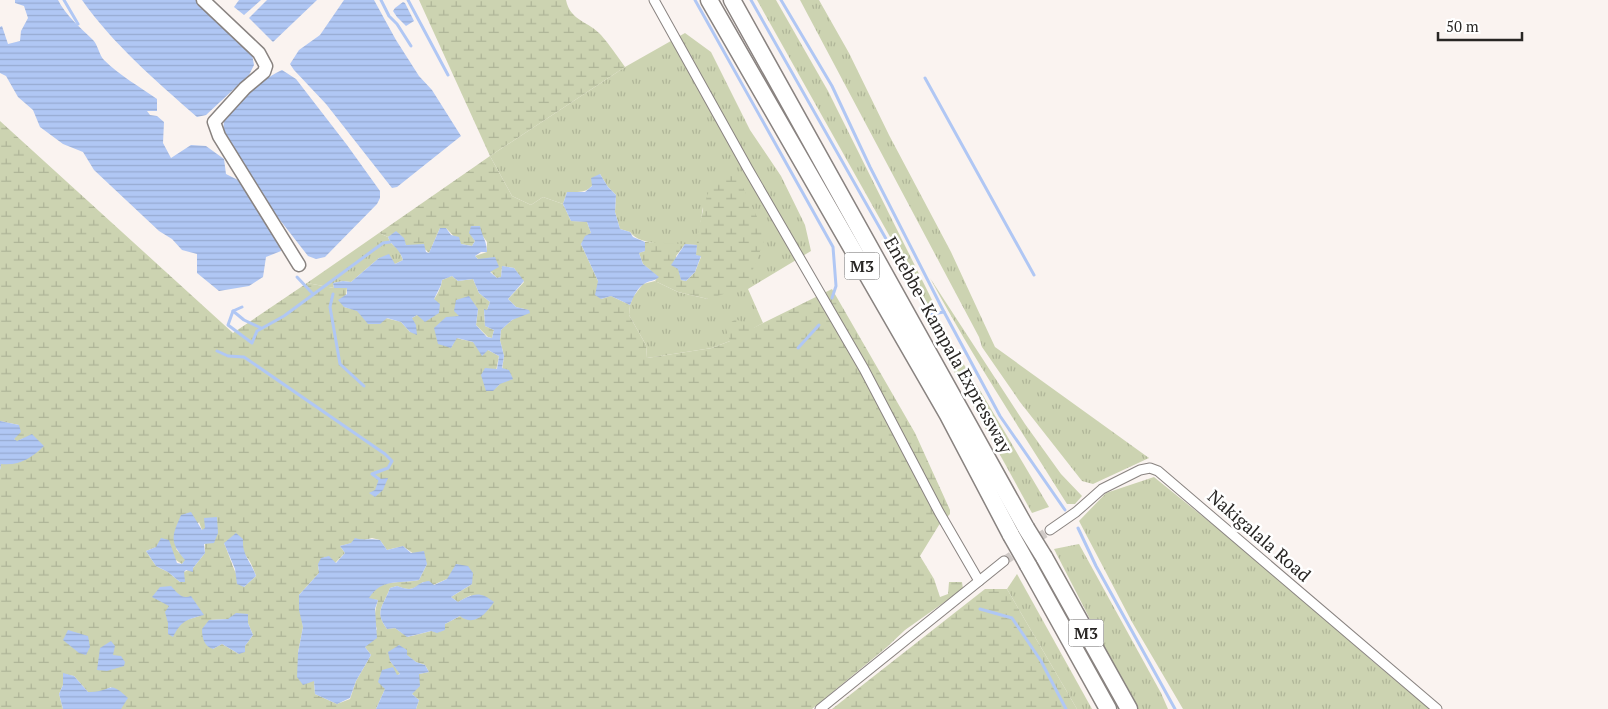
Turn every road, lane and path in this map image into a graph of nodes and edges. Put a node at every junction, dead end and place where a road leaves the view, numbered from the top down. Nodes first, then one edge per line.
1 (203, 0) edge
2 (654, 0) edge
3 (709, 0) edge
4 (732, 0) edge
5 (299, 265) dead end
6 (1050, 530) tunnel mouth
7 (1004, 561) tunnel mouth
8 (979, 581) junction
9 (820, 709) edge
10 (1108, 709) edge
11 (1128, 709) edge
12 (1436, 709) edge

1 - 5 street
2 - 8 street
3 - 10 highway, M3, bridge
4 - 11 highway, Entebbe–Kampala Expressway / M3, bridge
6 - 12 street, Nakigalala Road
7 - 8 street
8 - 9 street

